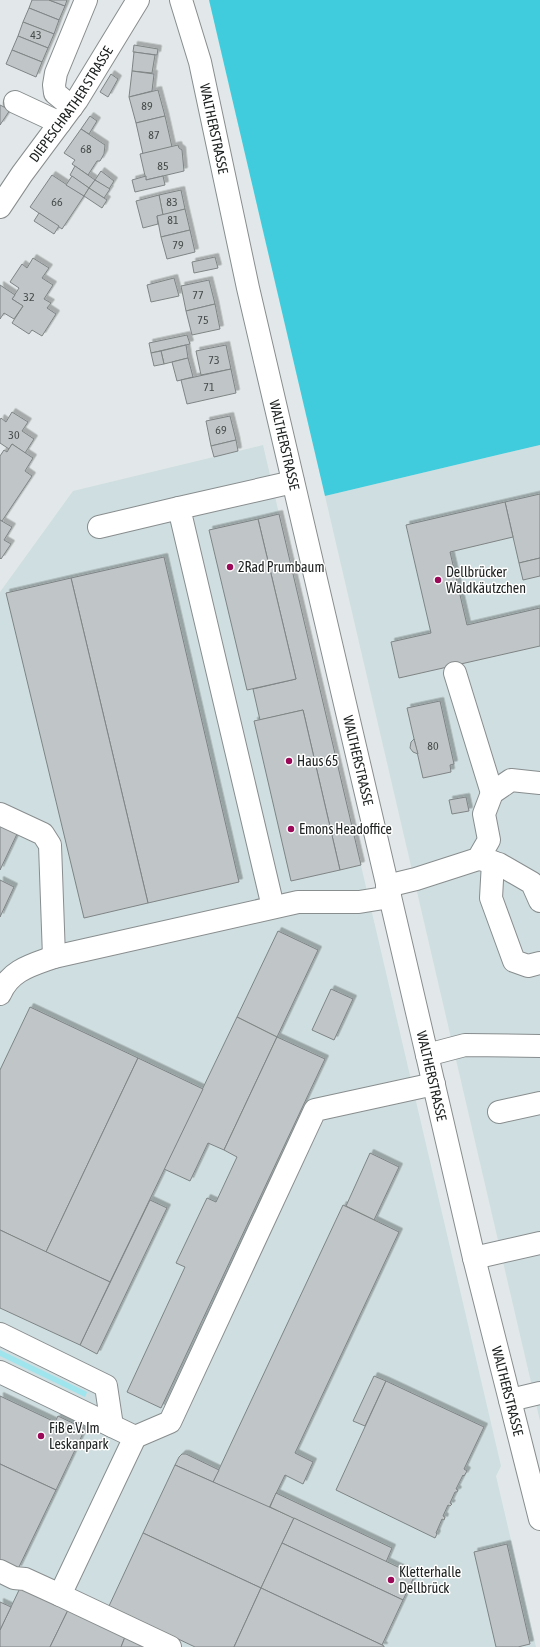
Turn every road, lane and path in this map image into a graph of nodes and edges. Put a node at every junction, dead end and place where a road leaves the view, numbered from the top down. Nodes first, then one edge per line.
1 (86, 0) edge
2 (138, 0) edge
3 (181, 0) edge
4 (15, 102) dead end
5 (66, 115) junction
6 (0, 207) edge
7 (293, 482) junction
8 (179, 508) junction
9 (99, 527) dead end
10 (455, 673) dead end
11 (540, 783) edge
12 (492, 793) junction
13 (0, 814) edge
14 (485, 861) junction
15 (389, 891) junction
16 (540, 901) edge
17 (272, 907) junction
18 (54, 957) junction
19 (540, 963) edge
20 (0, 994) edge
21 (540, 1030) edge
22 (530, 1046) edge
23 (426, 1055) junction
24 (434, 1084) junction
25 (540, 1103) edge
26 (499, 1112) dead end
27 (540, 1244) edge
28 (474, 1258) junction
29 (0, 1334) edge
30 (0, 1372) edge
31 (540, 1393) edge
32 (510, 1400) junction
33 (112, 1426) junction
34 (135, 1437) junction
35 (540, 1519) edge
36 (0, 1571) edge
37 (60, 1595) junction
38 (170, 1647) edge

1 - 5 street
2 - 5 street, DIEPESCHRATHER STRASSE
3 - 7 street, WALTHERSTRASSE
4 - 5 street
5 - 6 street, DIEPESCHRATHER STRASSE
7 - 8 street
7 - 15 street, WALTHERSTRASSE
8 - 9 street
8 - 17 street
10 - 12 street
11 - 12 street
12 - 14 street
13 - 18 street
14 - 15 street
14 - 16 street
14 - 19 street
15 - 17 street
15 - 23 street, WALTHERSTRASSE
17 - 18 street
18 - 20 street
21 - 22 street
22 - 23 street
23 - 24 street, WALTHERSTRASSE
24 - 28 street, WALTHERSTRASSE
24 - 34 street
25 - 26 street
27 - 28 street
28 - 32 street, WALTHERSTRASSE
29 - 33 street
30 - 33 street
31 - 32 street
32 - 35 street, WALTHERSTRASSE
33 - 34 street
34 - 37 street
36 - 37 street
37 - 38 street

